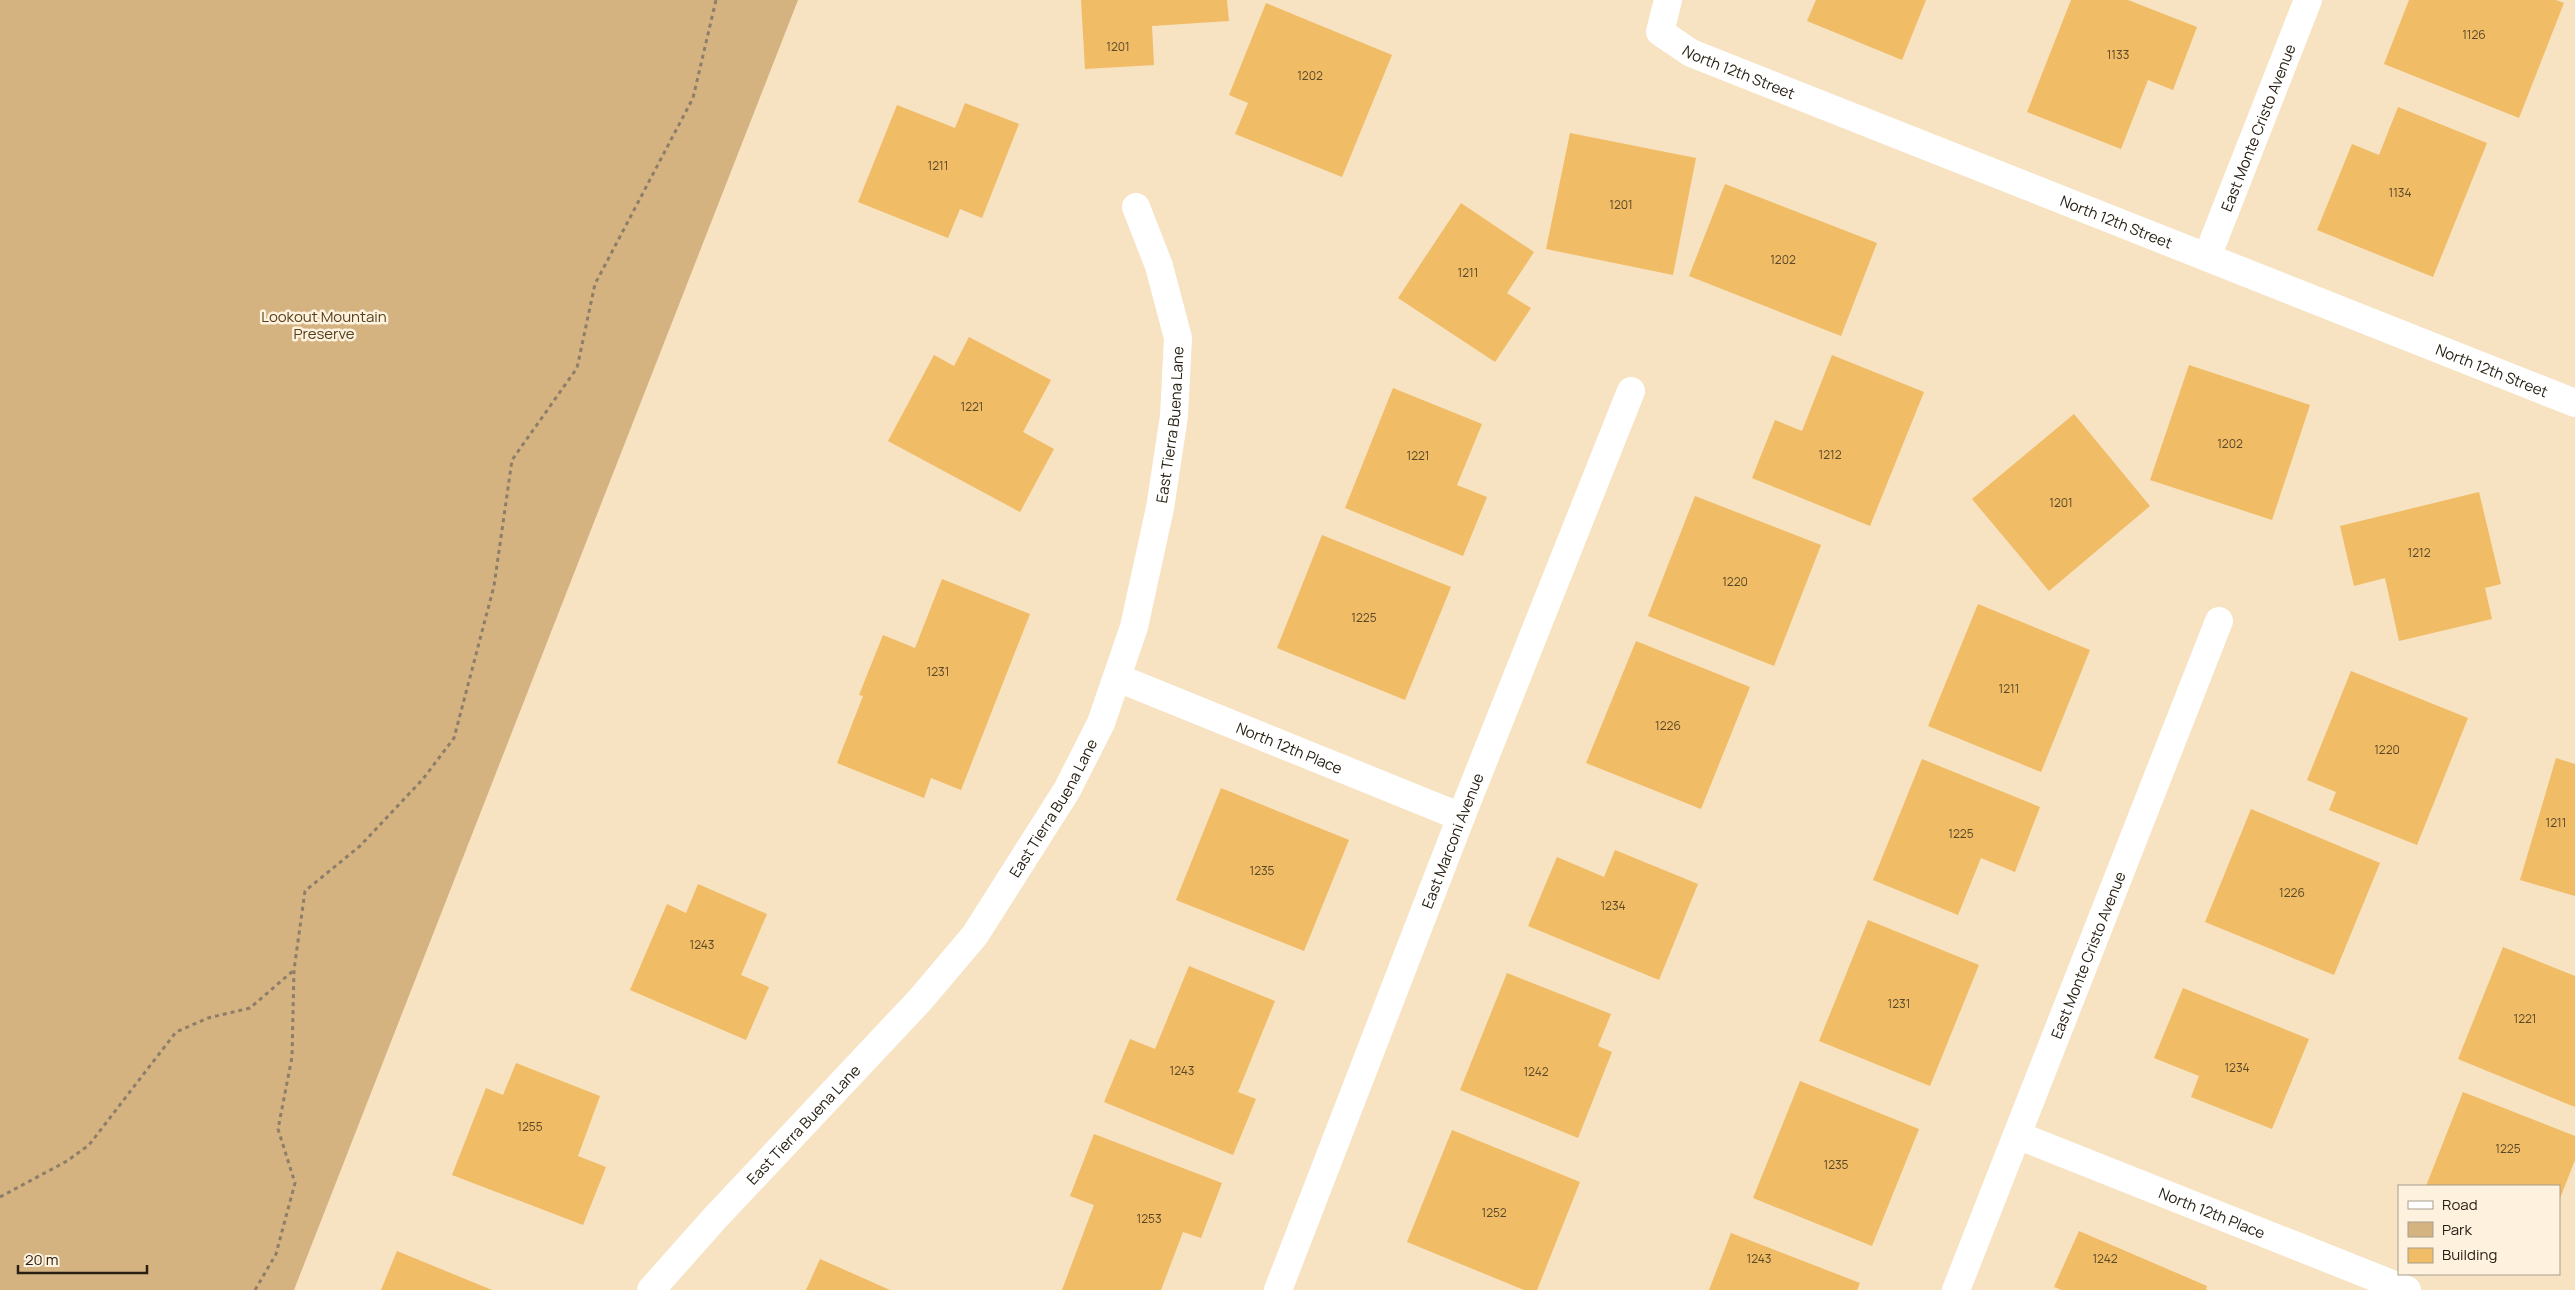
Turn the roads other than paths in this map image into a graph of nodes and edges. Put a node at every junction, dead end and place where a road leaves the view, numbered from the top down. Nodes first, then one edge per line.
1 (1668, 0) edge
2 (2308, 0) edge
3 (1136, 207) dead end
4 (2208, 257) junction
5 (1631, 391) dead end
6 (2575, 403) edge
7 (2219, 621) dead end
8 (1118, 678) junction
9 (1461, 817) junction
10 (2017, 1135) junction
11 (651, 1290) edge
12 (1278, 1290) edge
13 (1956, 1290) edge
14 (2407, 1290) edge

1 - 4 street, North 12th Street
2 - 4 street, East Monte Cristo Avenue
3 - 8 street, East Tierra Buena Lane
4 - 6 street, North 12th Street
5 - 9 street, East Marconi Avenue
7 - 10 street, East Monte Cristo Avenue
8 - 9 street, North 12th Place
8 - 11 street, East Tierra Buena Lane
9 - 12 street, East Marconi Avenue
10 - 13 street, East Monte Cristo Avenue
10 - 14 street, North 12th Place

